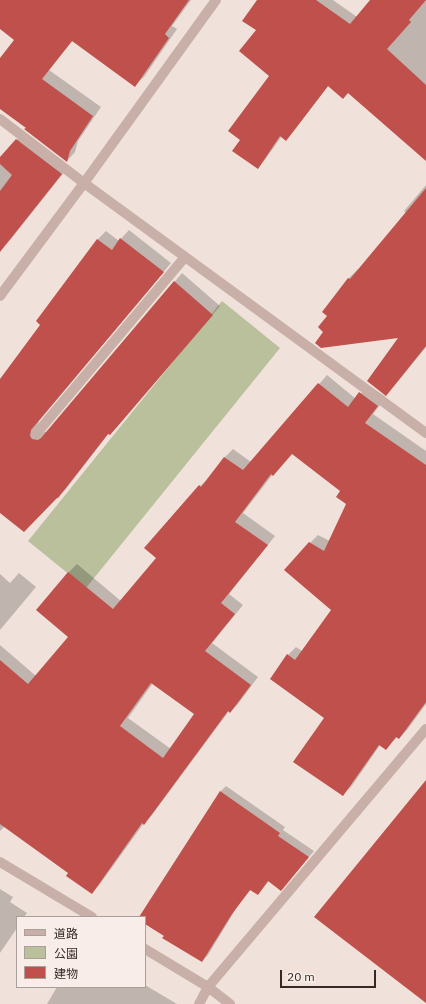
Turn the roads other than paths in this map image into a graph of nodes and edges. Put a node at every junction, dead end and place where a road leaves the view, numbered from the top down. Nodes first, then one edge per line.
1 (216, 0) edge
2 (0, 119) edge
3 (84, 183) junction
4 (185, 257) junction
5 (0, 296) edge
6 (426, 433) edge
7 (36, 434) dead end
8 (426, 729) edge
9 (0, 862) edge
10 (90, 916) edge
11 (146, 950) edge
12 (208, 987) junction
13 (199, 1004) edge
14 (230, 1004) edge

1 - 3 street
2 - 3 street
3 - 4 street
3 - 5 street
4 - 6 street
4 - 7 street
8 - 12 street
9 - 10 street
11 - 12 street
12 - 13 street
12 - 14 street

